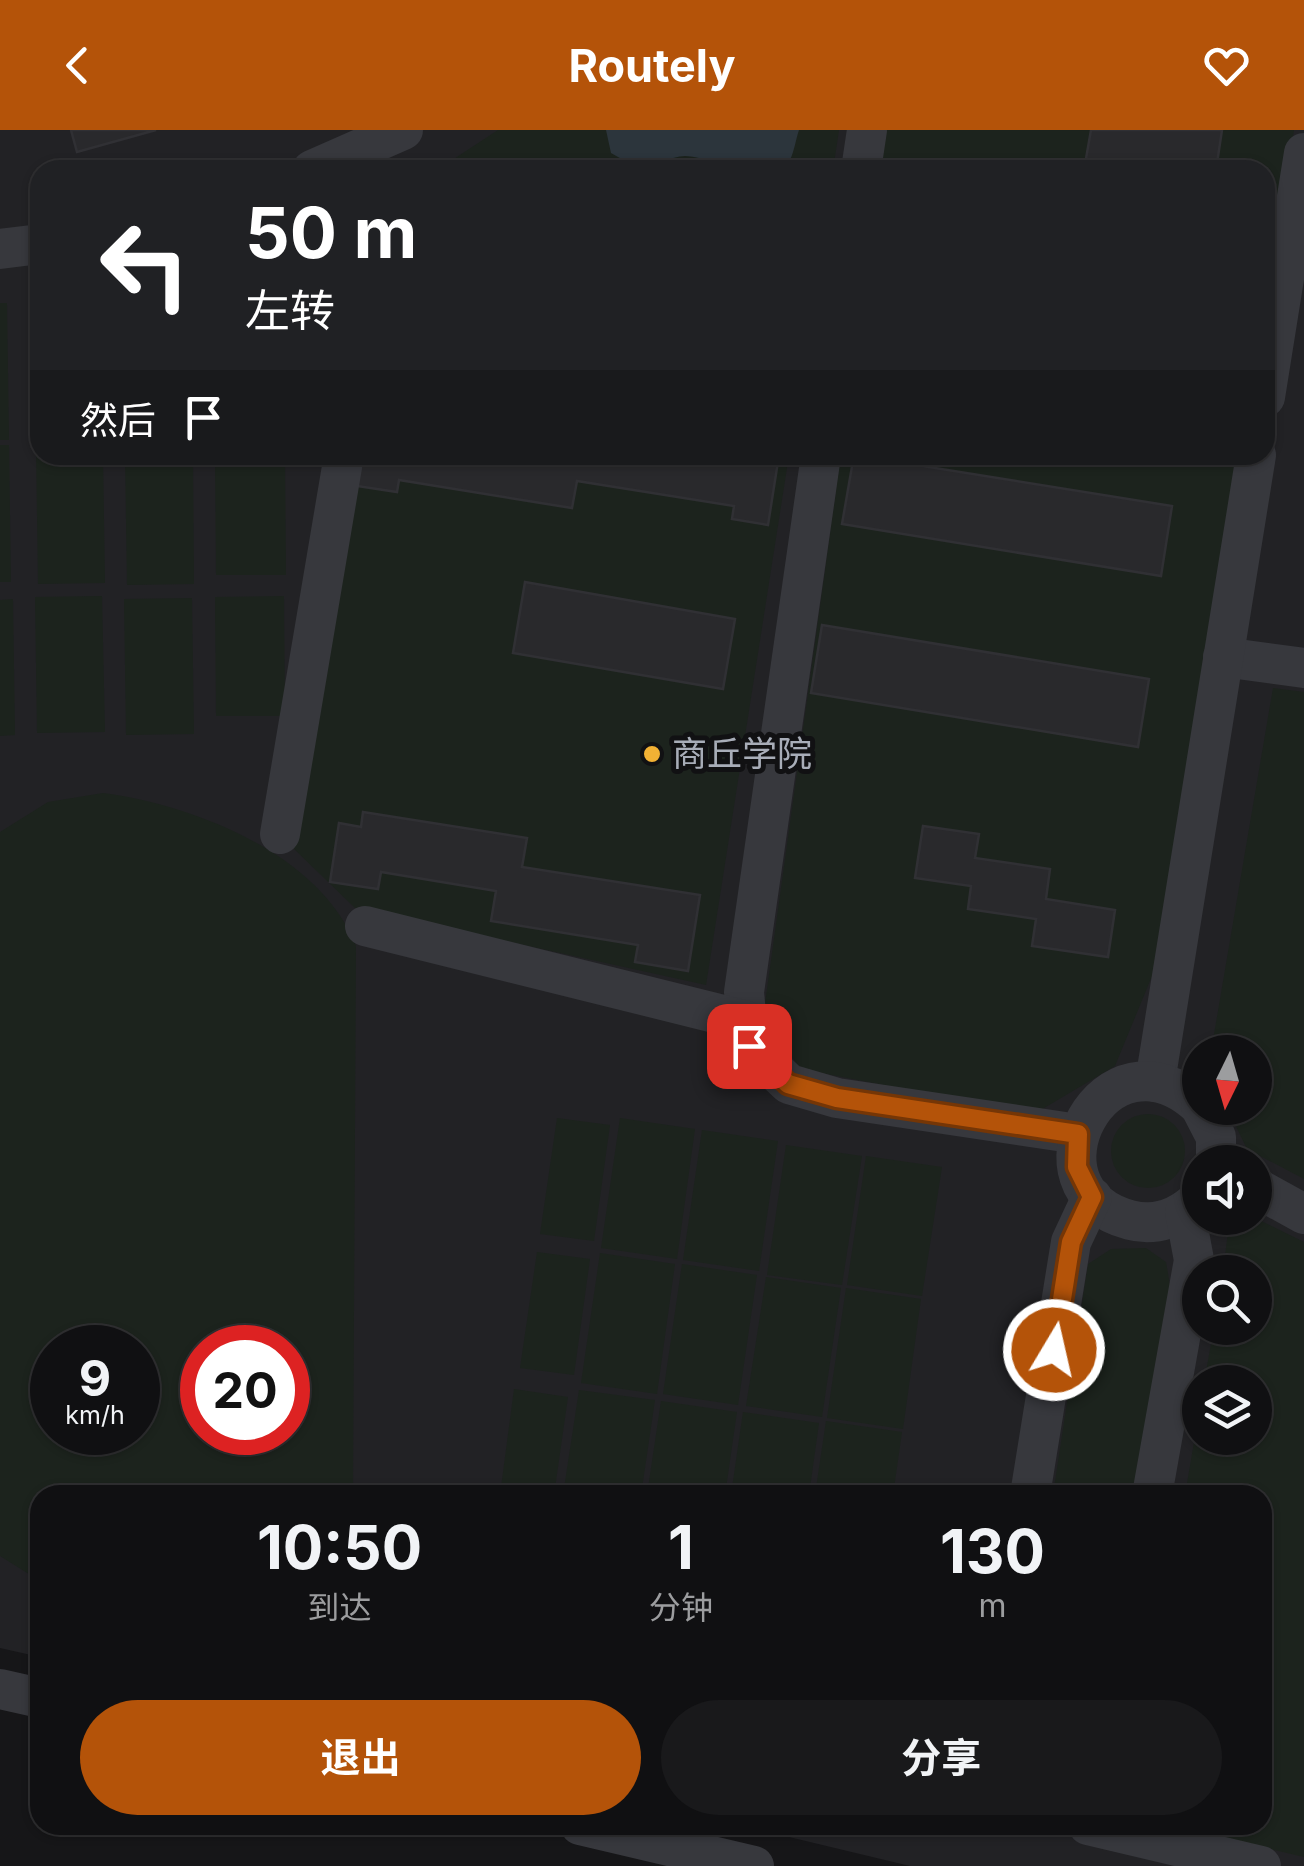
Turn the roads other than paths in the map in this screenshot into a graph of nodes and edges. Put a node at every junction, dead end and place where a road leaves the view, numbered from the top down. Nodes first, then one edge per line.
1 (867, 130) edge
2 (397, 144) edge
3 (345, 160) edge
4 (862, 160) edge
5 (1303, 165) edge
6 (30, 245) edge
7 (0, 249) edge
8 (1275, 335) edge
9 (342, 465) edge
10 (819, 465) edge
11 (1254, 465) edge
12 (1224, 657) junction
13 (1304, 668) edge
14 (280, 834) dead end
15 (365, 926) dead end
16 (746, 1022) junction
17 (1156, 1082) junction
18 (1182, 1092) edge
19 (1078, 1134) junction
20 (1272, 1196) edge
21 (1092, 1197) junction
22 (1182, 1210) edge
23 (1304, 1214) edge
24 (1193, 1235) edge
25 (1032, 1485) edge
26 (1154, 1485) edge
27 (0, 1689) edge
28 (30, 1696) edge
29 (622, 1835) edge
30 (1130, 1835) edge
31 (754, 1866) edge
32 (1261, 1866) edge

1 - 4 street
2 - 3 street
5 - 8 street
6 - 7 street
9 - 14 street
10 - 16 street
11 - 12 street
12 - 13 street
12 - 17 street
15 - 16 street
16 - 19 street
17 - 18 street
17 - 19 street
19 - 21 street
20 - 23 street
21 - 22 street
21 - 25 street
24 - 26 street
27 - 28 street
29 - 31 street
30 - 32 street

